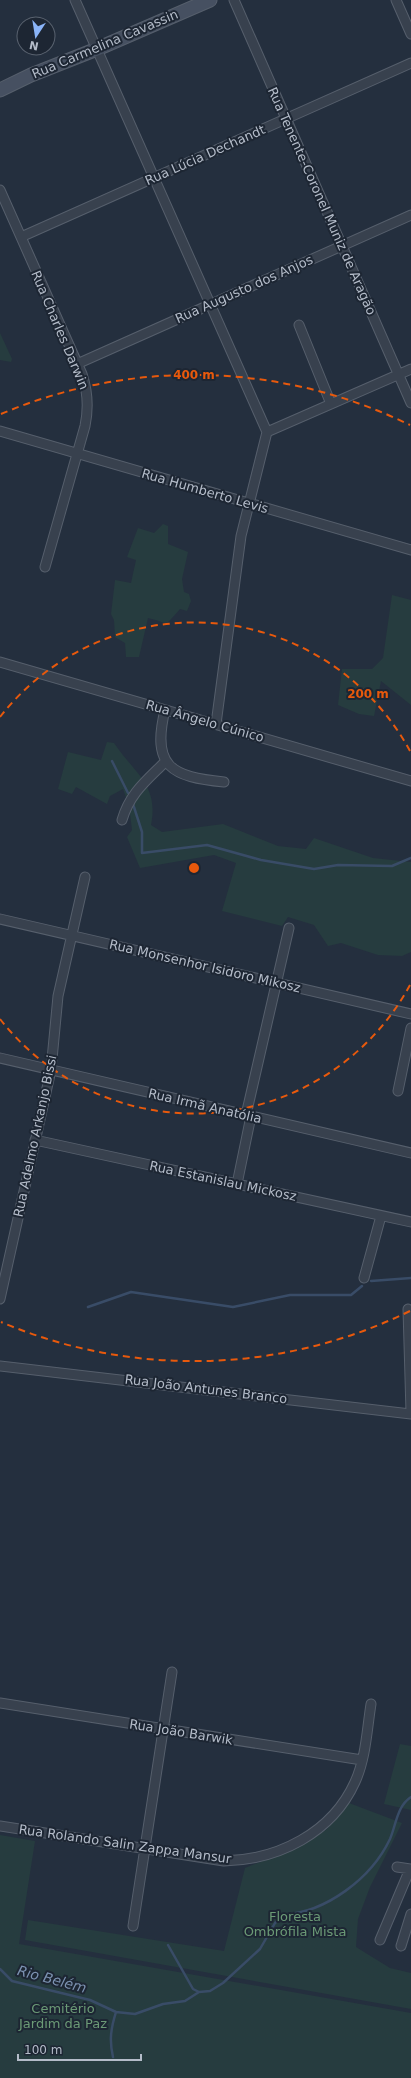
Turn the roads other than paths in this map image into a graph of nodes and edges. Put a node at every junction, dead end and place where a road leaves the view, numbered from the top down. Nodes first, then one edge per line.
1 (75, 0) edge
2 (210, 0) edge
3 (234, 0) edge
4 (396, 0) edge
5 (411, 34) edge
6 (97, 50) junction
7 (411, 63) edge
8 (0, 90) edge
9 (286, 119) junction
10 (154, 178) junction
11 (0, 190) edge
12 (411, 215) edge
13 (21, 237) junction
14 (342, 246) junction
15 (210, 305) junction
16 (299, 325) dead end
17 (77, 364) junction
18 (411, 369) edge
19 (398, 374) junction
20 (411, 403) edge
21 (331, 404) junction
22 (0, 431) edge
23 (267, 432) junction
24 (77, 453) junction
25 (248, 503) junction
26 (411, 550) edge
27 (45, 567) dead end
28 (0, 662) edge
29 (165, 710) junction
30 (216, 724) junction
31 (165, 762) junction
32 (411, 781) edge
33 (224, 782) dead end
34 (122, 820) dead end
35 (85, 877) dead end
36 (0, 918) edge
37 (289, 928) dead end
38 (72, 935) junction
39 (277, 983) junction
40 (411, 1014) edge
41 (411, 1028) edge
42 (0, 1058) edge
43 (51, 1070) junction
44 (398, 1091) dead end
45 (249, 1116) junction
46 (35, 1140) junction
47 (411, 1153) edge
48 (237, 1184) junction
49 (381, 1216) junction
50 (411, 1222) edge
51 (364, 1278) dead end
52 (0, 1299) edge
53 (408, 1309) dead end
54 (0, 1366) edge
55 (411, 1413) edge
56 (172, 1672) dead end
57 (0, 1703) edge
58 (371, 1704) dead end
59 (163, 1729) junction
60 (362, 1760) junction
61 (0, 1826) edge
62 (145, 1849) junction
63 (397, 1867) dead end
64 (410, 1869) edge
65 (411, 1914) edge
66 (133, 1926) dead end
67 (380, 1940) dead end
68 (401, 1946) dead end

1 - 6 street
2 - 6 main road, Rua Carmelina Cavassin
3 - 9 street, Rua Tenente-Coronel Muniz de Aragão
4 - 5 street
6 - 8 main road, Rua Carmelina Cavassin
6 - 10 street
7 - 9 street, Rua Lúcia Dechandt
9 - 10 street, Rua Lúcia Dechandt
9 - 14 street, Rua Tenente-Coronel Muniz de Aragão
10 - 13 street, Rua Lúcia Dechandt
10 - 15 street
11 - 13 street, Rua Charles Darwin
12 - 14 street, Rua Augusto dos Anjos
13 - 17 street, Rua Charles Darwin
14 - 15 street, Rua Augusto dos Anjos
14 - 19 street, Rua Tenente-Coronel Muniz de Aragão
15 - 17 street, Rua Augusto dos Anjos
15 - 23 street
16 - 21 street
17 - 24 street, Rua Charles Darwin
18 - 19 street
19 - 20 street, Rua Tenente-Coronel Muniz de Aragão
19 - 21 street
21 - 23 street
22 - 24 street, Rua Humberto Levis
23 - 25 street
24 - 25 street, Rua Humberto Levis
24 - 27 street, Rua Charles Darwin
25 - 26 street, Rua Humberto Levis
25 - 30 street
28 - 29 street, Rua Ângelo Cúnico
29 - 30 street, Rua Ângelo Cúnico
29 - 31 street
30 - 32 street, Rua Ângelo Cúnico
31 - 33 street
31 - 34 street
35 - 38 street, Rua Adelmo Arkanjo Bissi
36 - 38 street, Rua Monsenhor Isidoro Mikosz
37 - 39 street
38 - 39 street, Rua Monsenhor Isidoro Mikosz
38 - 43 street, Rua Adelmo Arkanjo Bissi
39 - 40 street, Rua Monsenhor Isidoro Mikosz
39 - 45 street
41 - 44 street
42 - 43 street, Rua Irmã Anatólia
43 - 45 street, Rua Irmã Anatólia
43 - 46 street, Rua Adelmo Arkanjo Bissi
45 - 47 street, Rua Irmã Anatólia
45 - 48 street
46 - 48 street, Rua Estanislau Mickosz
46 - 52 street, Rua Adelmo Arkanjo Bissi
48 - 49 street, Rua Estanislau Mickosz
49 - 50 street, Rua Estanislau Mickosz
49 - 51 street
53 - 55 street
54 - 55 street, Rua João Antunes Branco
56 - 59 street
57 - 59 street, Rua João Barwik
58 - 60 street, Rua Rolando Salin Zappa Mansur
59 - 60 street, Rua João Barwik
59 - 62 street
60 - 62 street, Rua Rolando Salin Zappa Mansur
61 - 62 street, Rua Rolando Salin Zappa Mansur
62 - 66 street
63 - 64 street
64 - 67 street
65 - 68 street

